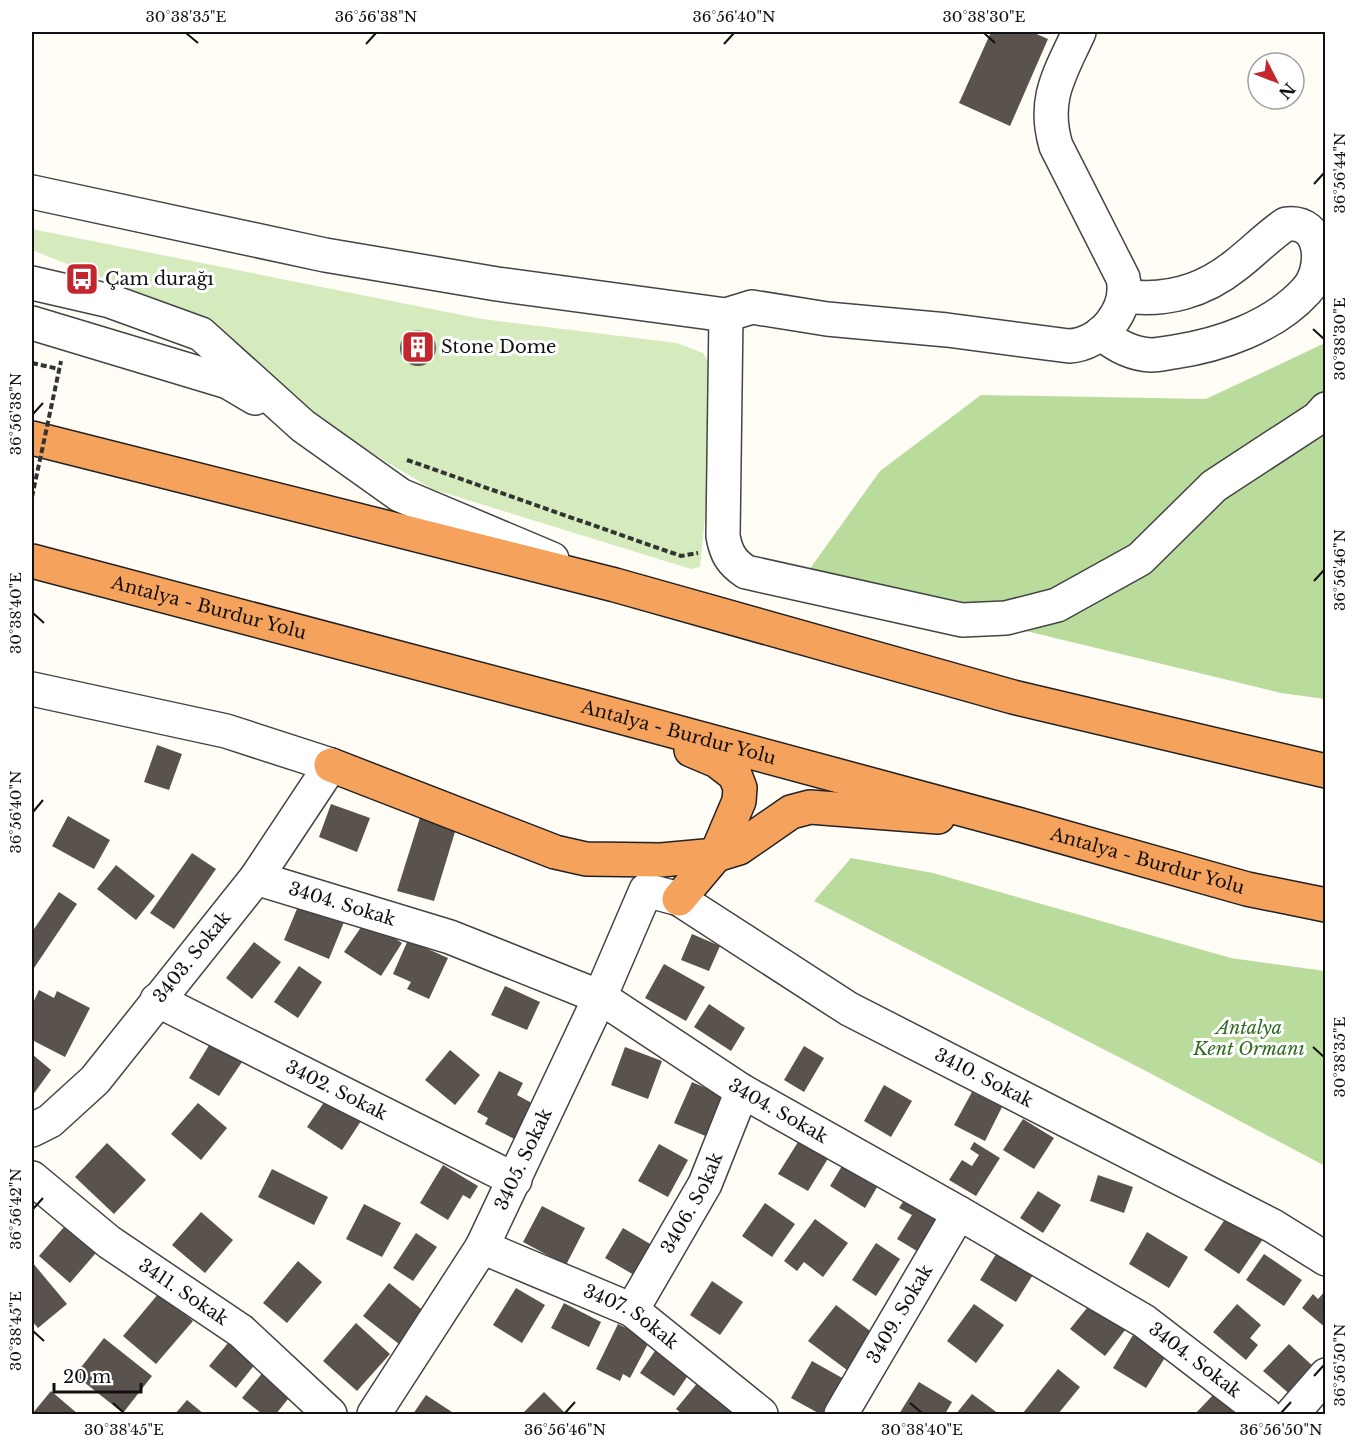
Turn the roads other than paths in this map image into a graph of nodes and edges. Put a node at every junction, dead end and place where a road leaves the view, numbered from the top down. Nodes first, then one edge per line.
1 (1079, 32) edge
2 (32, 192) edge
3 (32, 283) edge
4 (1124, 296) junction
5 (726, 315) junction
6 (32, 323) edge
7 (1101, 333) junction
8 (1326, 409) edge
9 (303, 426) junction
10 (32, 438) edge
11 (32, 561) edge
12 (615, 585) junction
13 (32, 689) edge
14 (584, 706) junction
15 (331, 765) junction
16 (1326, 771) edge
17 (1017, 824) junction
18 (716, 855) junction
19 (256, 878) junction
20 (646, 890) joint
21 (679, 899) junction
22 (1326, 905) edge
23 (600, 997) junction
24 (157, 999) junction
25 (742, 1091) junction
26 (32, 1130) edge
27 (32, 1178) edge
28 (515, 1180) junction
29 (959, 1213) junction
30 (483, 1247) junction
31 (1326, 1259) edge
32 (632, 1310) junction
33 (1326, 1375) edge
34 (750, 1411) edge
35 (330, 1414) edge
36 (374, 1414) edge
37 (841, 1414) edge
38 (1265, 1414) edge
39 (1292, 1414) edge

1 - 4 street
2 - 5 street
3 - 9 street
4 - 7 street
4 - 7 street
5 - 7 street
5 - 8 street
6 - 9 street
9 - 12 street
10 - 12 highway
11 - 14 highway, Antalya - Burdur Yolu
12 - 16 highway
13 - 15 street
14 - 17 highway, Antalya - Burdur Yolu
14 - 18 highway
15 - 18 highway
15 - 19 street, 3403. Sokak
17 - 18 highway
17 - 22 highway, Antalya - Burdur Yolu
18 - 21 highway
19 - 23 street, 3404. Sokak
19 - 24 street, 3403. Sokak
20 - 21 street, 3410. Sokak
20 - 23 street, 3405. Sokak
21 - 31 street, 3410. Sokak
23 - 25 street, 3404. Sokak
23 - 28 street, 3405. Sokak
24 - 26 street, 3403. Sokak
24 - 28 street, 3402. Sokak
25 - 29 street, 3404. Sokak
25 - 32 street, 3406. Sokak
27 - 35 street, 3411. Sokak
28 - 30 street, 3405. Sokak
29 - 37 street, 3409. Sokak
29 - 38 street, 3404. Sokak
30 - 32 street, 3407. Sokak
30 - 36 street, 3405. Sokak
32 - 34 street, 3407. Sokak
33 - 39 street

